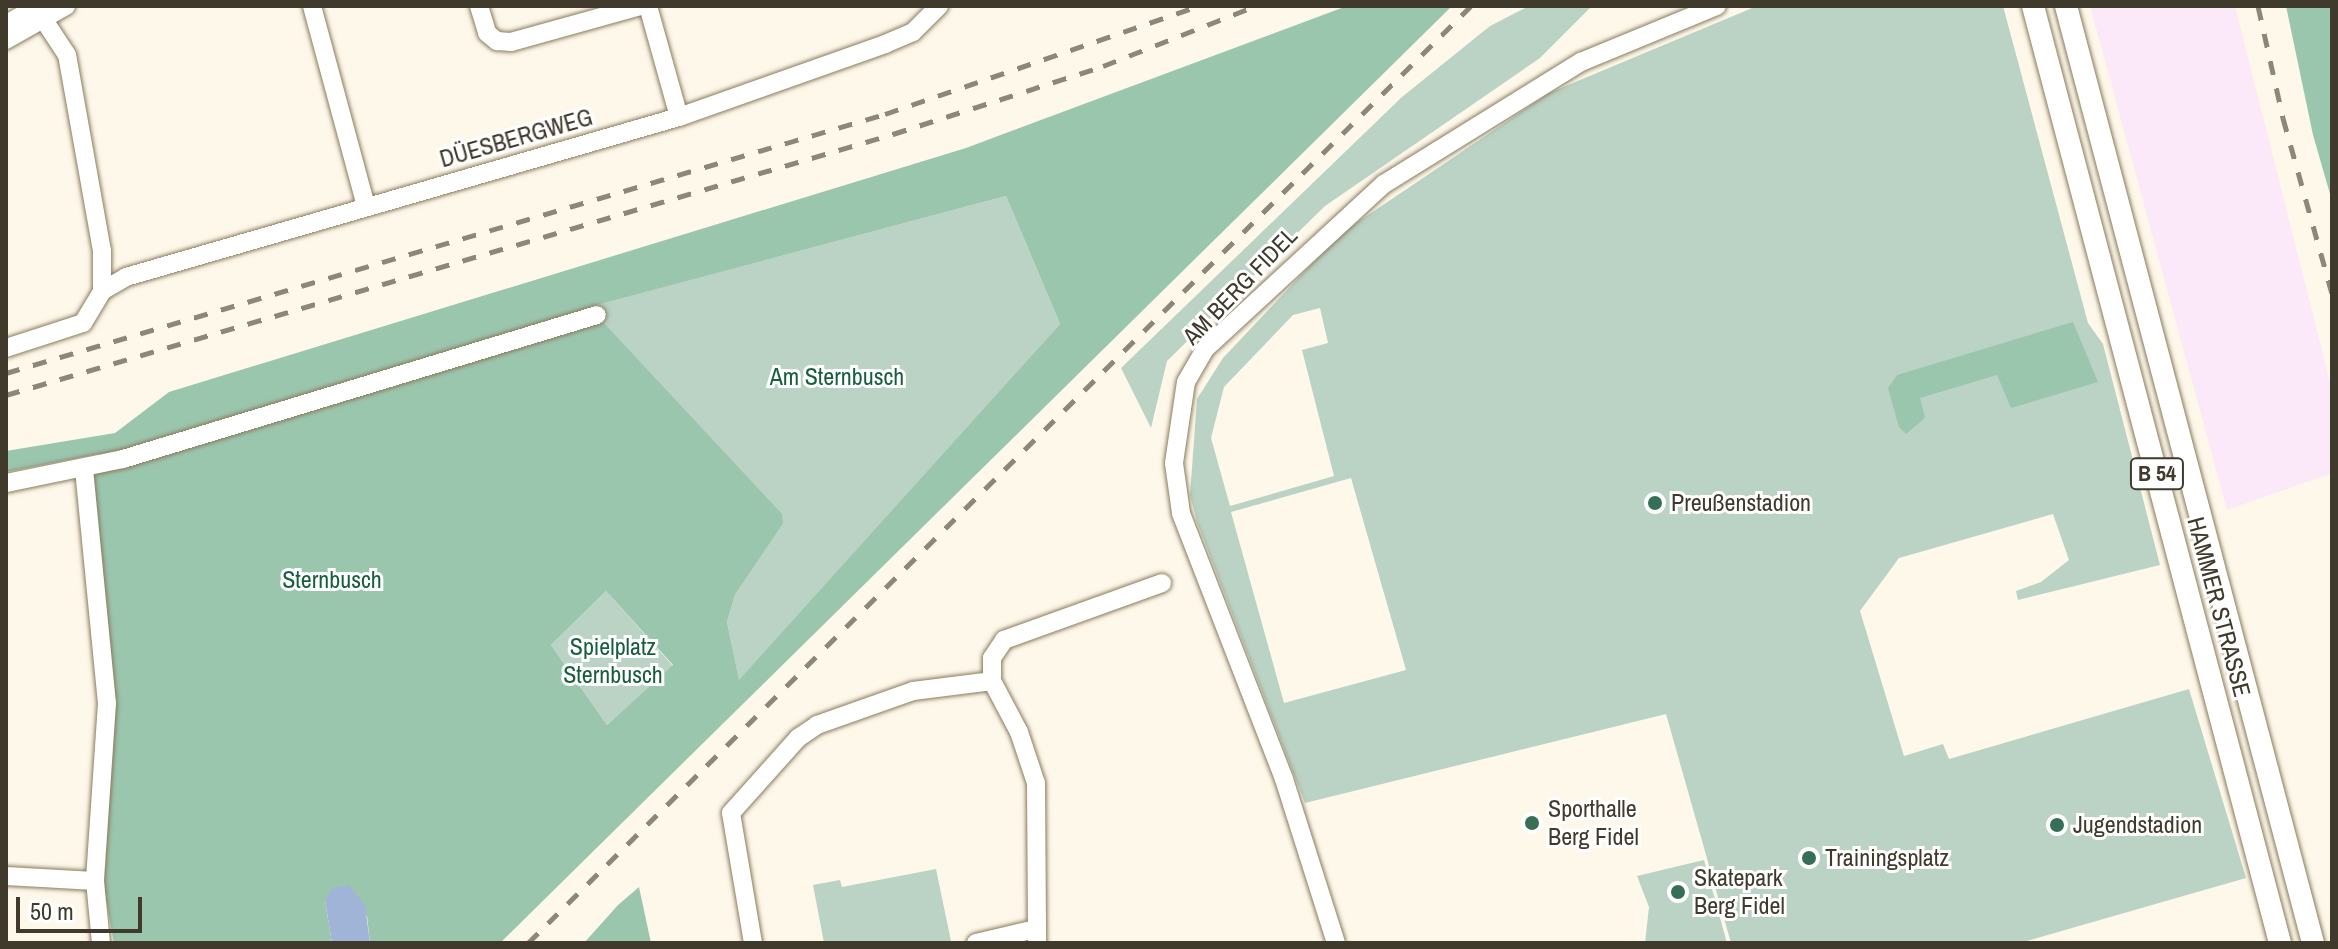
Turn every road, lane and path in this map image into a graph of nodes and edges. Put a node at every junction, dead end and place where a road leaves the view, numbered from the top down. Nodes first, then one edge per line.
1 (66, 6) edge
2 (312, 6) edge
3 (479, 6) edge
4 (641, 6) edge
5 (648, 6) edge
6 (1717, 6) edge
7 (2033, 6) edge
8 (2066, 6) edge
9 (932, 8) edge
10 (40, 11) edge
11 (6, 24) edge
12 (6, 40) edge
13 (679, 117) junction
14 (366, 206) junction
15 (102, 291) junction
16 (597, 315) dead end
17 (6, 348) edge
18 (84, 469) junction
19 (6, 483) edge
20 (1162, 583) dead end
21 (992, 681) junction
22 (6, 876) edge
23 (95, 881) junction
24 (1036, 936) edge
25 (101, 943) edge
26 (753, 943) edge
27 (976, 943) edge
28 (1336, 943) edge
29 (2280, 943) edge
30 (2313, 943) edge

1 - 10 street
2 - 14 street
3 - 4 street
5 - 13 street
6 - 28 street, AM BERG FIDEL
7 - 29 main road, HAMMER STRASSE / B 54
8 - 30 main road, HAMMER STRASSE / B 54
9 - 13 street, DÜESBERGWEG
10 - 11 street
10 - 12 street
10 - 15 street
13 - 14 street, DÜESBERGWEG
14 - 15 street, DÜESBERGWEG
15 - 17 street
16 - 18 street
18 - 19 street
18 - 23 street
20 - 21 street
21 - 24 street
21 - 26 street
22 - 23 street
23 - 25 street
24 - 27 street

